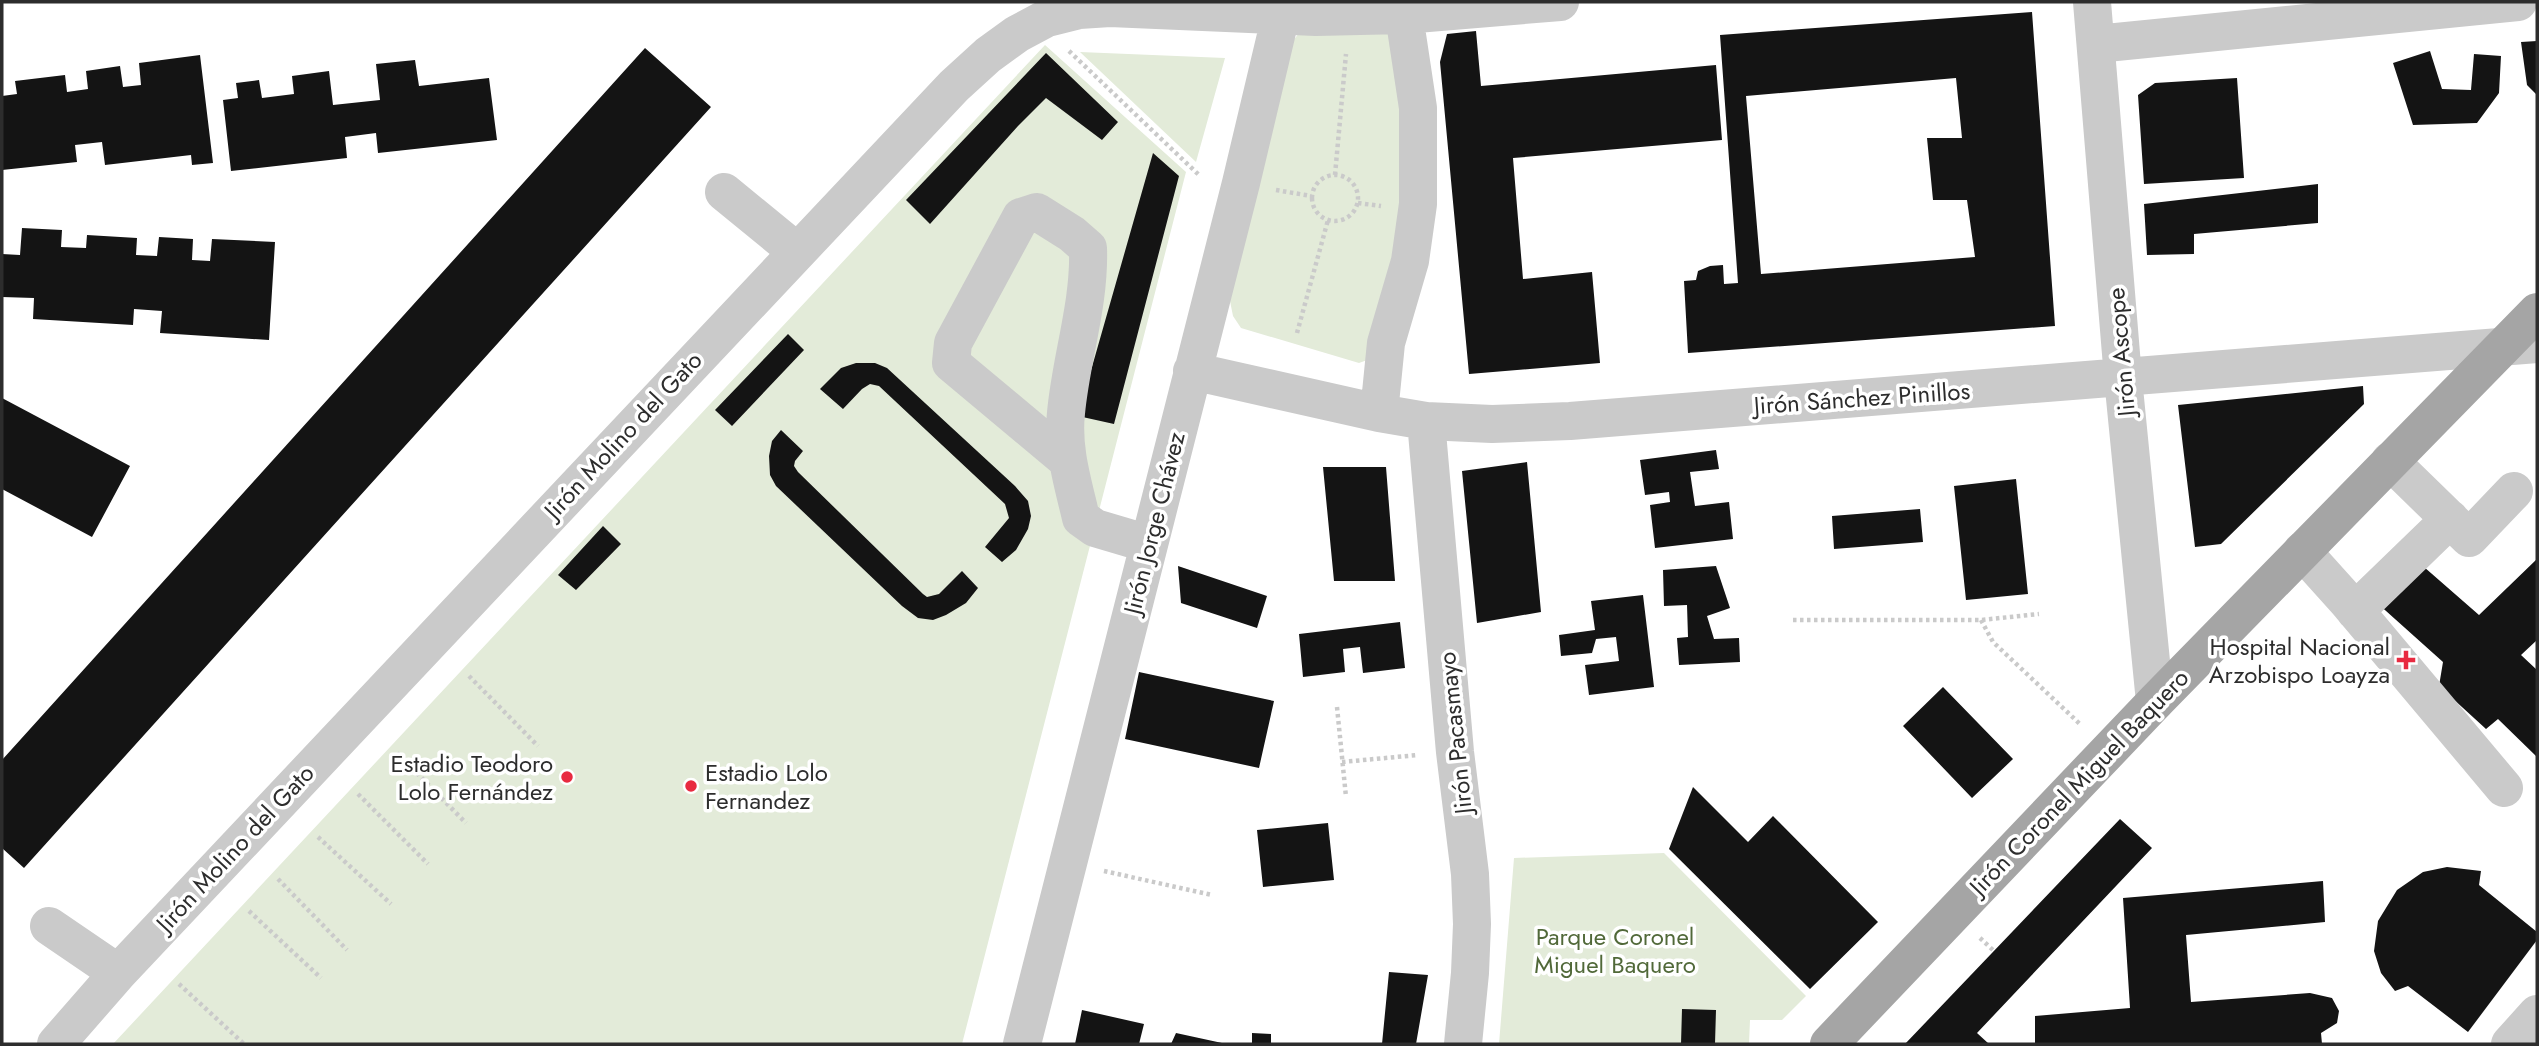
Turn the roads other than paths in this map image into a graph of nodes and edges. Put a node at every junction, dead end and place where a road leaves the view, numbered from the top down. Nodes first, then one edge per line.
1 (1560, 2) edge
2 (2092, 2) edge
3 (2518, 2) edge
4 (1283, 9) edge
5 (1404, 15) junction
6 (2096, 44) junction
7 (724, 192) dead end
8 (796, 251) junction
9 (2537, 312) edge
10 (2520, 346) edge
11 (1192, 371) junction
12 (2123, 378) junction
13 (1379, 414) junction
14 (1426, 421) junction
15 (1067, 460) junction
16 (2390, 461) junction
17 (2514, 491) dead end
18 (2450, 519) junction
19 (1149, 544) junction
20 (2302, 551) junction
21 (2355, 611) junction
22 (2155, 702) junction
23 (2504, 788) dead end
24 (49, 926) dead end
25 (118, 972) junction
26 (2537, 1014) edge
27 (56, 1044) edge
28 (1022, 1044) edge
29 (1463, 1044) edge
30 (1829, 1044) edge
31 (2510, 1044) edge

1 - 5 street, Jirón Molino del Gato
2 - 6 street, Jirón Ascope
3 - 6 street
4 - 5 street, Jirón Molino del Gato
4 - 8 street, Jirón Molino del Gato
4 - 11 street, Jirón Jorge Chávez
5 - 13 street
6 - 12 street, Jirón Ascope
7 - 8 street
8 - 25 street, Jirón Molino del Gato
9 - 10 main road, Jirón Coronel Miguel Baquero
10 - 12 street, Jirón Sánchez Pinillos
10 - 16 main road, Jirón Coronel Miguel Baquero
11 - 13 street, Jirón Sánchez Pinillos
11 - 19 street, Jirón Jorge Chávez
12 - 14 street, Jirón Sánchez Pinillos
12 - 22 street, Jirón Ascope
13 - 14 street, Jirón Sánchez Pinillos
14 - 29 street, Jirón Pacasmayo
15 - 15 street
15 - 19 street
16 - 18 street
16 - 20 main road, Jirón Coronel Miguel Baquero
17 - 18 street
18 - 21 street
19 - 28 street, Jirón Jorge Chávez
20 - 21 street
20 - 22 main road, Jirón Coronel Miguel Baquero
21 - 23 street
22 - 30 main road, Jirón Coronel Miguel Baquero
24 - 25 street
25 - 27 street, Jirón Molino del Gato
26 - 31 street

